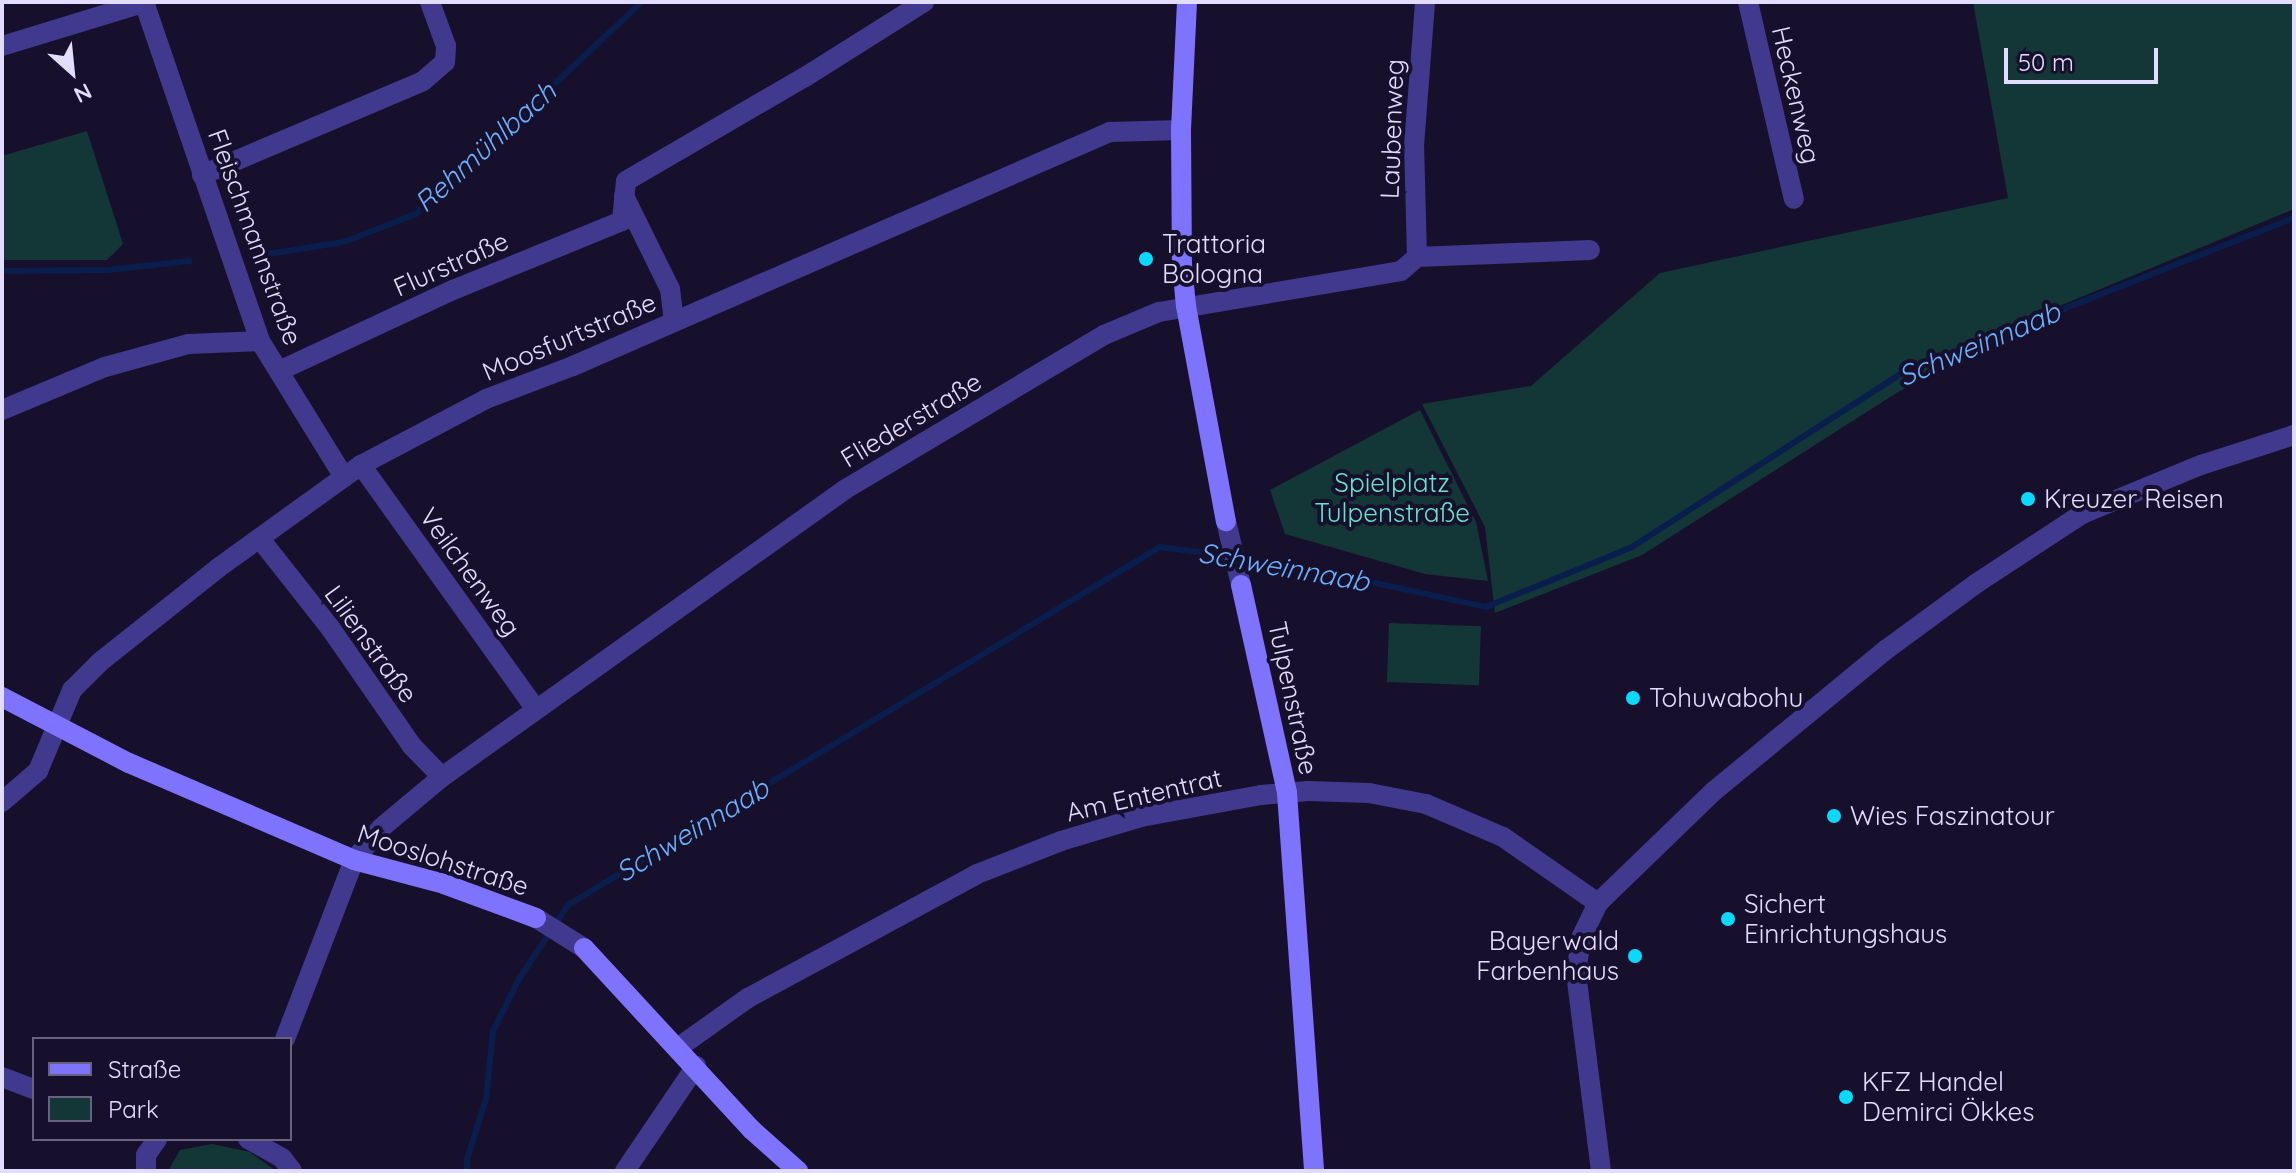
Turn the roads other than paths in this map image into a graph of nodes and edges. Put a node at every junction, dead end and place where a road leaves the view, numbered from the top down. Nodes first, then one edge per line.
1 (145, 2) edge
2 (430, 2) edge
3 (924, 2) edge
4 (1187, 2) edge
5 (1425, 2) edge
6 (1748, 2) edge
7 (2, 46) edge
8 (1181, 130) junction
9 (202, 175) junction
10 (624, 195) junction
11 (1794, 199) dead end
12 (1590, 250) dead end
13 (1417, 257) junction
14 (1186, 306) junction
15 (674, 321) junction
16 (260, 341) junction
17 (279, 371) junction
18 (2, 410) edge
19 (2294, 435) edge
20 (361, 465) junction
21 (344, 477) junction
22 (260, 539) junction
23 (2, 697) edge
24 (536, 709) junction
25 (58, 728) junction
26 (442, 777) junction
27 (1287, 793) junction
28 (2, 802) edge
29 (354, 860) junction
30 (1598, 903) junction
31 (286, 1037) edge
32 (679, 1047) junction
33 (696, 1066) junction
34 (2, 1077) edge
35 (32, 1088) edge
36 (155, 1141) edge
37 (252, 1141) edge
38 (146, 1171) edge
39 (292, 1171) edge
40 (625, 1171) edge
41 (798, 1171) edge
42 (1314, 1171) edge
43 (1601, 1171) edge

1 - 7 street
1 - 9 street, Fleischmannstraße
2 - 9 street
3 - 10 street, Flurstraße
4 - 8 street, Tulpenstraße
5 - 13 street, Laubenweg
6 - 11 street, Heckenweg
8 - 14 street, Tulpenstraße
8 - 15 street, Moosfurtstraße
9 - 16 street, Fleischmannstraße
10 - 15 street
10 - 17 street, Flurstraße
12 - 13 street, Fliederstraße
13 - 14 street, Fliederstraße
14 - 24 street, Fliederstraße
14 - 27 street, Tulpenstraße
15 - 20 street, Moosfurtstraße
16 - 17 street, Fleischmannstraße
16 - 18 street
17 - 21 street, Fleischmannstraße
19 - 30 street
20 - 21 street, Moosfurtstraße
20 - 24 street, Veilchenweg
21 - 22 street, Moosfurtstraße
22 - 25 street, Moosfurtstraße
22 - 26 street, Lilienstraße
23 - 25 street, Mooslohstraße
24 - 26 street, Fliederstraße
25 - 28 street, Moosfurtstraße
25 - 29 street, Mooslohstraße
26 - 29 street, Fliederstraße
27 - 30 street, Am Ententrat
27 - 32 street, Am Ententrat
27 - 42 street, Tulpenstraße
29 - 31 street, Fliederstraße
29 - 32 street, Mooslohstraße
30 - 43 street
32 - 33 street, Mooslohstraße
33 - 40 street
33 - 41 street, Mooslohstraße
34 - 35 street
36 - 38 street
37 - 39 street

